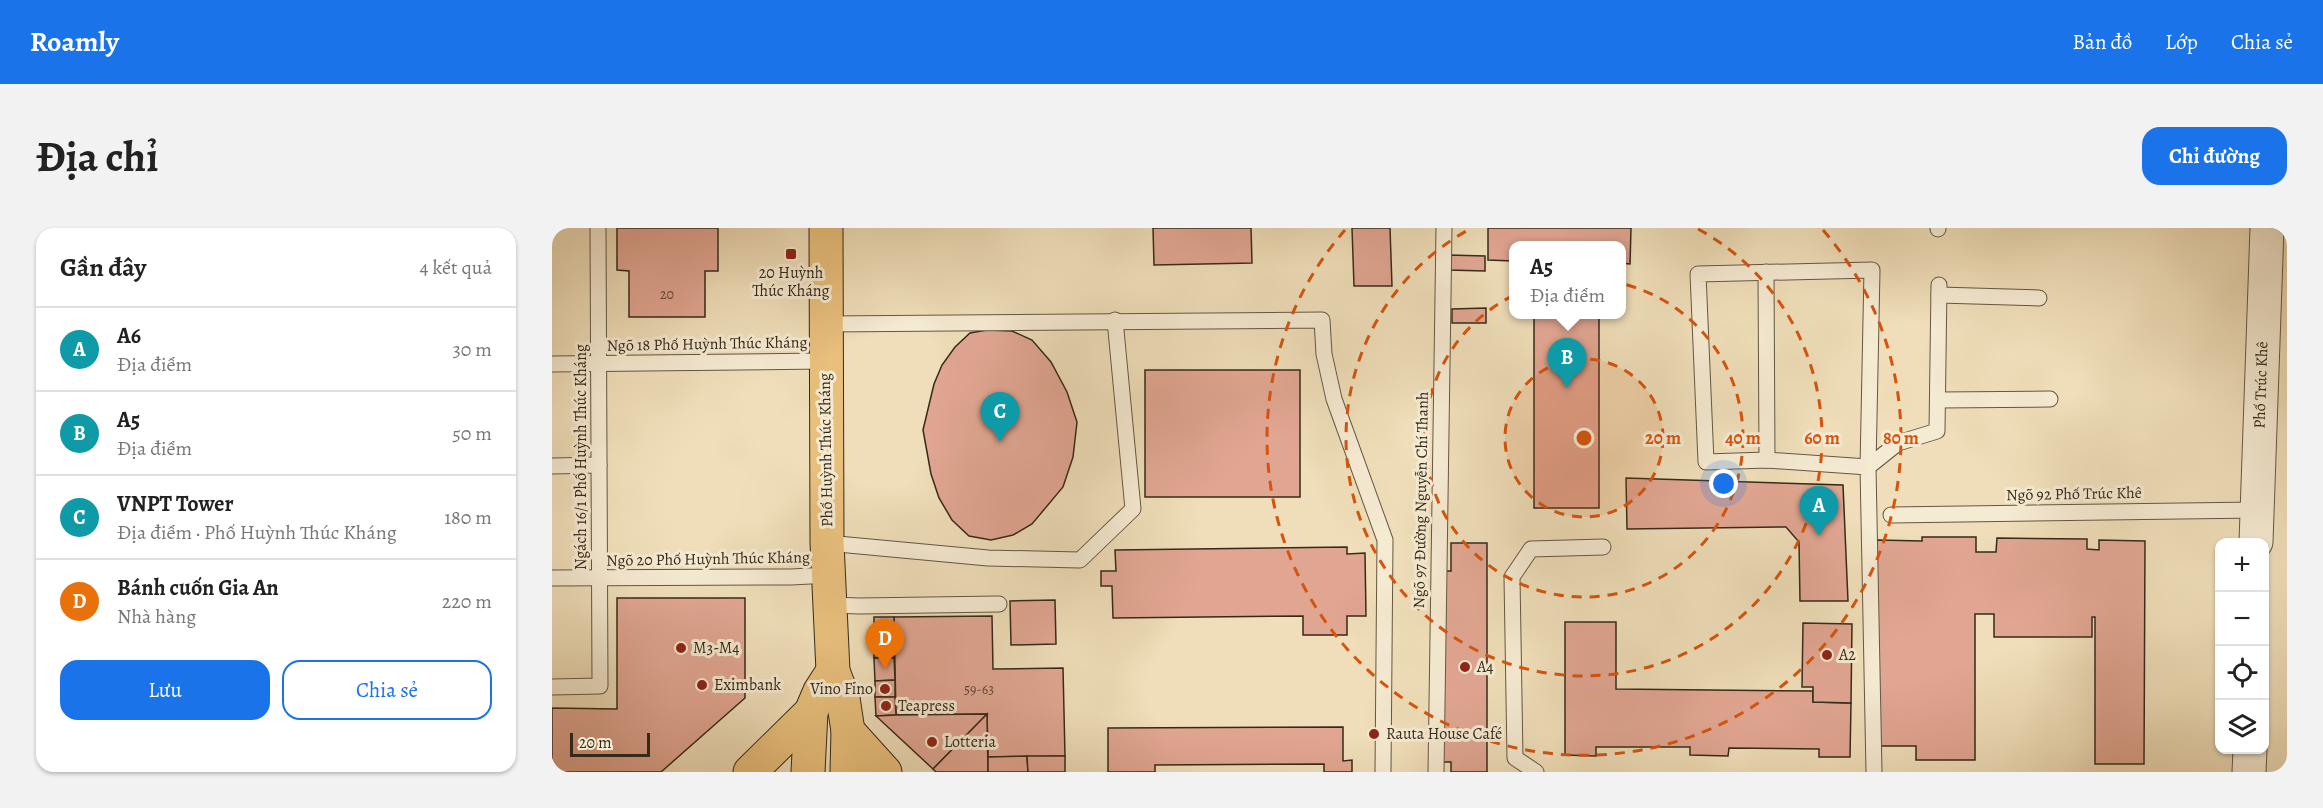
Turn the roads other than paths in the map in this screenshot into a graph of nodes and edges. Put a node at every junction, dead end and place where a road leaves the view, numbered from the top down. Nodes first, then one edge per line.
1 (598, 228) edge
2 (826, 228) edge
3 (1444, 228) edge
4 (2266, 228) edge
5 (1766, 272) junction
6 (2039, 298) dead end
7 (1115, 320) junction
8 (826, 324) junction
9 (825, 361) junction
10 (552, 364) edge
11 (599, 364) junction
12 (2050, 399) dead end
13 (1939, 400) junction
14 (1767, 460) junction
15 (599, 465) junction
16 (552, 466) edge
17 (1868, 467) junction
18 (2257, 510) junction
19 (1891, 515) dead end
20 (2256, 538) edge
21 (1603, 547) dead end
22 (829, 574) junction
23 (552, 578) edge
24 (600, 578) junction
25 (999, 604) dead end
26 (833, 671) junction
27 (552, 687) edge
28 (811, 712) junction
29 (848, 731) junction
30 (2250, 754) edge
31 (750, 772) edge
32 (808, 772) edge
33 (847, 772) edge
34 (885, 772) edge
35 (1383, 772) edge
36 (1436, 772) edge
37 (1536, 772) edge
38 (1874, 772) edge
39 (2249, 772) edge

1 - 11 lane, Ngách 16/1 Phố Huỳnh Thúc Kháng
2 - 8 main road, Phố Huỳnh Thúc Kháng
3 - 36 lane, Ngõ 97 Đường Nguyễn Chí Thanh
4 - 18 street, Phố Trúc Khê
5 - 14 lane
5 - 14 lane
5 - 17 lane
6 - 13 lane
7 - 8 lane
7 - 22 lane
7 - 35 lane
8 - 9 main road, Phố Huỳnh Thúc Kháng
9 - 11 lane, Ngõ 18 Phố Huỳnh Thúc Kháng
9 - 22 main road, Phố Huỳnh Thúc Kháng
10 - 11 lane, Ngõ 18 Phố Huỳnh Thúc Kháng
11 - 15 lane, Ngách 16/1 Phố Huỳnh Thúc Kháng
12 - 13 lane
13 - 17 lane
14 - 17 lane
15 - 16 lane
15 - 24 lane, Ngách 16/1 Phố Huỳnh Thúc Kháng
17 - 38 lane
18 - 19 lane, Ngõ 92 Phố Trúc Khê
18 - 20 street, Phố Trúc Khê
21 - 37 lane
22 - 24 lane, Ngõ 20 Phố Huỳnh Thúc Kháng
22 - 25 lane
22 - 26 main road, Phố Huỳnh Thúc Kháng
23 - 24 lane, Ngõ 20 Phố Huỳnh Thúc Kháng
24 - 27 lane, Ngách 16/1 Phố Huỳnh Thúc Kháng
26 - 28 main road
26 - 29 main road, Phố Huỳnh Thúc Kháng
28 - 31 main road
28 - 32 main road
29 - 33 main road, Phố Huỳnh Thúc Kháng
29 - 34 main road
30 - 39 street

